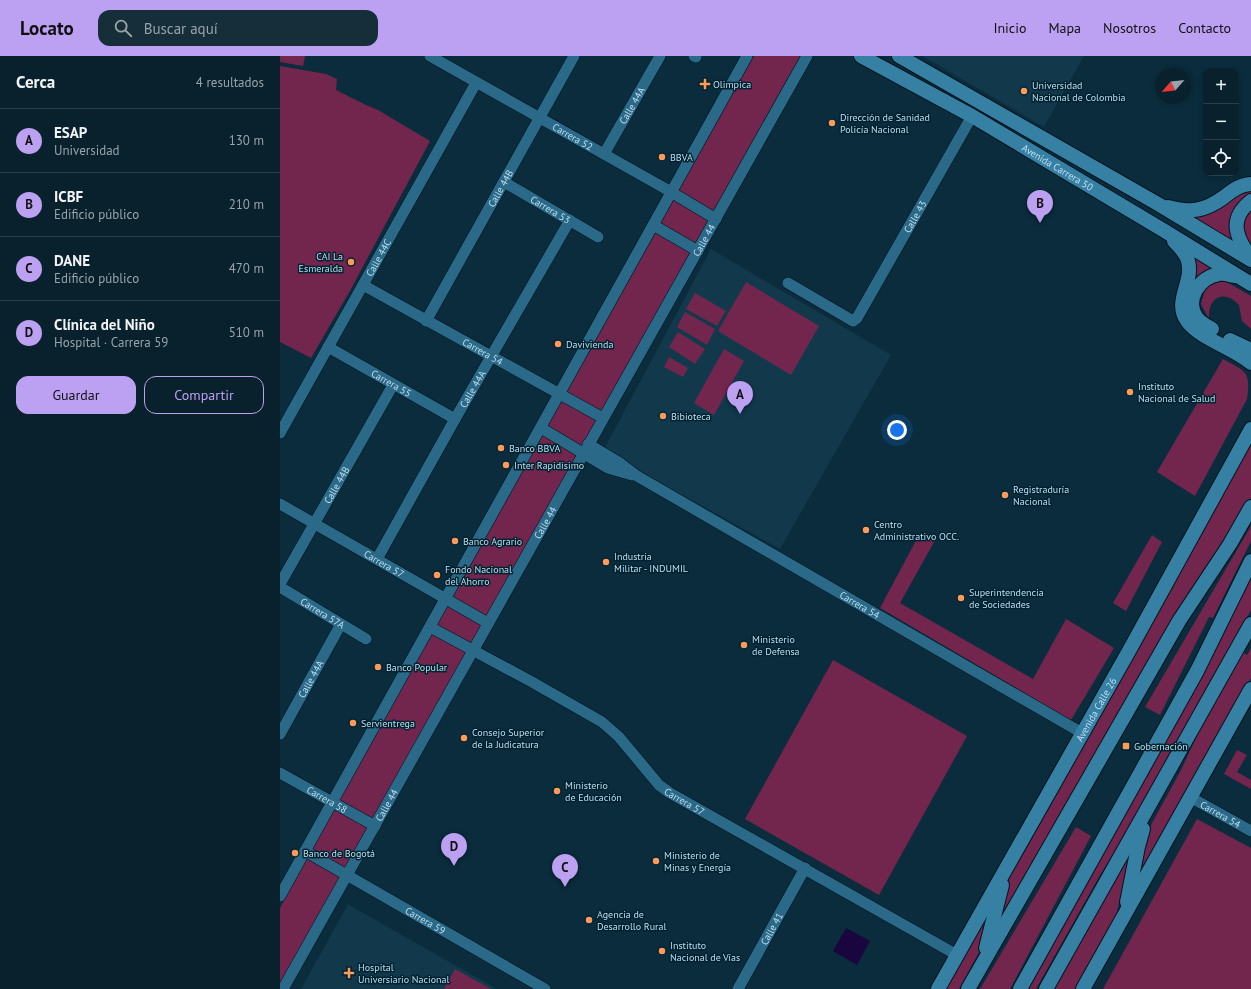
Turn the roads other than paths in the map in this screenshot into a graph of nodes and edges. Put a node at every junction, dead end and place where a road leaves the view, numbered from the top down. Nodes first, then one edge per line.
1 (430, 56) edge
2 (574, 56) edge
3 (660, 56) edge
4 (747, 56) edge
5 (807, 56) edge
6 (862, 56) edge
7 (899, 56) edge
8 (476, 83) junction
9 (972, 116) junction
10 (540, 118) junction
11 (604, 154) junction
12 (504, 182) junction
13 (1251, 184) edge
14 (671, 192) junction
15 (1251, 201) edge
16 (1158, 204) junction
17 (716, 219) junction
18 (570, 220) junction
19 (653, 225) junction
20 (1163, 230) junction
21 (598, 237) dead end
22 (698, 251) junction
23 (1251, 260) edge
24 (1245, 281) edge
25 (788, 283) dead end
26 (363, 285) junction
27 (426, 321) junction
28 (328, 347) junction
29 (1251, 350) edge
30 (491, 357) junction
31 (1251, 363) edge
32 (393, 385) junction
33 (559, 395) junction
34 (603, 418) junction
35 (455, 419) junction
36 (541, 428) junction
37 (1250, 430) edge
38 (280, 433) edge
39 (585, 449) junction
40 (280, 504) edge
41 (1251, 507) edge
42 (315, 524) junction
43 (377, 559) junction
44 (1251, 561) edge
45 (280, 584) edge
46 (280, 587) edge
47 (445, 599) junction
48 (488, 623) junction
49 (341, 624) junction
50 (1251, 624) edge
51 (430, 627) junction
52 (366, 639) dead end
53 (472, 650) junction
54 (1251, 689) edge
55 (1082, 733) junction
56 (280, 734) edge
57 (280, 773) edge
58 (1190, 797) junction
59 (1154, 798) junction
60 (333, 801) junction
61 (375, 826) junction
62 (1251, 831) edge
63 (305, 851) junction
64 (1007, 867) junction
65 (805, 868) junction
66 (346, 875) junction
67 (280, 896) edge
68 (1122, 920) junction
69 (957, 955) junction
70 (978, 972) junction
71 (283, 989) edge
72 (545, 989) edge
73 (738, 989) edge
74 (938, 989) edge
75 (968, 989) edge
76 (1020, 989) edge
77 (1046, 989) edge
78 (1083, 989) edge

1 - 8 street, Carrera 52
2 - 10 street, Calle 44B
3 - 11 street, Calle 44A
4 - 14 street
5 - 17 street, Calle 44
6 - 9 main road, Avenida Carrera 50
7 - 16 main road, Avenida Carrera 50
8 - 10 street, Carrera 52
8 - 26 street, Calle 44C
9 - 20 main road, Avenida Carrera 50
9 - 25 street, Calle 43
10 - 11 street, Carrera 52
10 - 12 street, Calle 44B
11 - 14 street, Carrera 52
12 - 18 street, Carrera 53
12 - 27 street, Calle 44B
13 - 16 main road
14 - 17 street, Carrera 52
14 - 19 street
15 - 23 main road
16 - 23 main road, Avenida Carrera 50
17 - 22 street, Calle 44
18 - 21 street, Carrera 53
18 - 30 street, Calle 44A
19 - 22 street
19 - 33 street
20 - 24 main road, Avenida Carrera 50
20 - 31 main road
22 - 34 street, Calle 44
24 - 29 main road
26 - 27 street, Carrera 54
26 - 28 street, Calle 44C
27 - 30 street, Carrera 54
28 - 32 street, Carrera 55
28 - 38 street, Calle 44C
30 - 33 street, Carrera 54
30 - 35 street, Calle 44A
32 - 35 street, Carrera 55
32 - 42 street, Calle 44B
33 - 34 street, Carrera 54
33 - 36 street
34 - 39 street, Calle 44
35 - 43 street, Calle 44A
36 - 39 street, Carrera 54
36 - 47 street
37 - 55 main road, Avenida Calle 26
39 - 48 street, Calle 44
39 - 55 street, Carrera 54
40 - 42 street, Carrera 57
41 - 70 main road
42 - 43 street, Carrera 57
42 - 45 street, Calle 44B
43 - 47 street, Carrera 57
44 - 76 main road
46 - 49 street, Carrera 57A
47 - 48 street, Carrera 57
47 - 51 street
48 - 53 street, Calle 44
49 - 52 street, Carrera 57A
49 - 56 street, Calle 44A
50 - 59 main road
51 - 53 street, Carrera 57
51 - 60 street
53 - 61 street, Calle 44
53 - 65 street, Carrera 57
54 - 58 main road
55 - 64 main road, Avenida Calle 26
57 - 60 street, Carrera 58
58 - 62 street, Carrera 54
58 - 68 main road
59 - 68 main road
59 - 77 main road
60 - 61 street, Carrera 58
60 - 63 street
61 - 66 street, Calle 44
63 - 66 street, Carrera 59
63 - 67 street
64 - 69 main road, Avenida Calle 26
64 - 70 main road
65 - 69 street, Carrera 57
65 - 73 street, Calle 41
66 - 71 street, Calle 44
66 - 72 street, Carrera 59
68 - 78 main road
69 - 74 main road, Avenida Calle 26
70 - 75 main road

